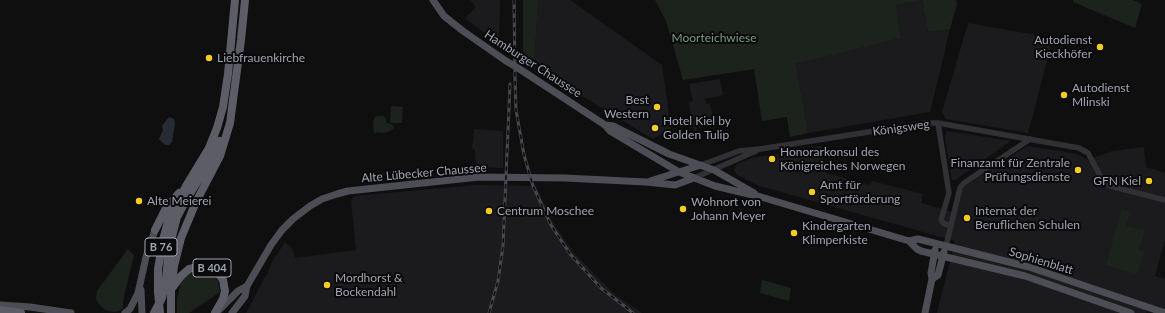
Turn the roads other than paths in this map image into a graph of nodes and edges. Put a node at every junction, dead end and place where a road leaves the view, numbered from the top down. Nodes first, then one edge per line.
1 (234, 0) edge
2 (245, 0) edge
3 (433, 0) edge
4 (438, 0) edge
5 (450, 20) junction
6 (234, 105) junction
7 (938, 123) junction
8 (605, 125) junction
9 (1030, 139) junction
10 (760, 149) junction
11 (701, 165) junction
12 (714, 170) junction
13 (679, 172) junction
14 (694, 178) junction
15 (646, 182) junction
16 (186, 186) junction
17 (761, 197) junction
18 (1165, 200) edge
19 (950, 226) junction
20 (155, 230) joint
21 (909, 241) junction
22 (936, 244) junction
23 (946, 246) junction
24 (934, 254) junction
25 (944, 256) junction
26 (932, 279) junction
27 (141, 286) junction
28 (247, 286) junction
29 (171, 291) junction
30 (0, 305) edge
31 (0, 310) edge
32 (20, 313) edge
33 (70, 313) edge
34 (125, 313) edge
35 (142, 313) edge
36 (154, 313) edge
37 (160, 313) edge
38 (171, 313) edge
39 (215, 313) edge
40 (232, 313) edge
41 (925, 313) edge
42 (1131, 313) edge
43 (1165, 313) edge

1 - 16 highway, B 76
2 - 6 highway, B 76
3 - 5 main road, Hamburger Chaussee
4 - 5 main road, Hamburger Chaussee
5 - 8 main road, Hamburger Chaussee, bridge
6 - 29 highway, B 76
6 - 36 highway, bridge
7 - 9 street, Königsweg
7 - 10 street, Königsweg
7 - 19 street
8 - 11 main road, Hamburger Chaussee
8 - 13 main road, Hamburger Chaussee
9 - 18 street, Königsweg
9 - 19 street
10 - 11 street, Königsweg
10 - 12 street, Königsweg
11 - 12 main road, Hamburger Chaussee
11 - 13 main road, Alte Lübecker Chaussee
12 - 14 street, Königsweg
12 - 17 main road, Sophienblatt
13 - 14 main road, Hamburger Chaussee
13 - 15 main road, Alte Lübecker Chaussee
14 - 15 main road, Alte Lübecker Chaussee
14 - 17 main road, Sophienblatt
15 - 28 main road, Alte Lübecker Chaussee
16 - 20 highway
16 - 37 highway, B 76
17 - 21 main road, Sophienblatt
19 - 23 street
20 - 27 main road
21 - 22 main road, Sophienblatt
21 - 24 main road, Sophienblatt
22 - 23 main road, Sophienblatt
22 - 24 main road
23 - 25 main road
23 - 43 main road, Sophienblatt
24 - 25 main road, Sophienblatt
24 - 26 main road
25 - 26 main road
25 - 42 main road, Sophienblatt
26 - 41 main road
27 - 34 main road
27 - 35 main road
28 - 39 main road, Alte Lübecker Chaussee
28 - 40 main road, Alte Lübecker Chaussee
29 - 38 highway
29 - 39 highway, B 404
30 - 33 main road
31 - 32 highway

